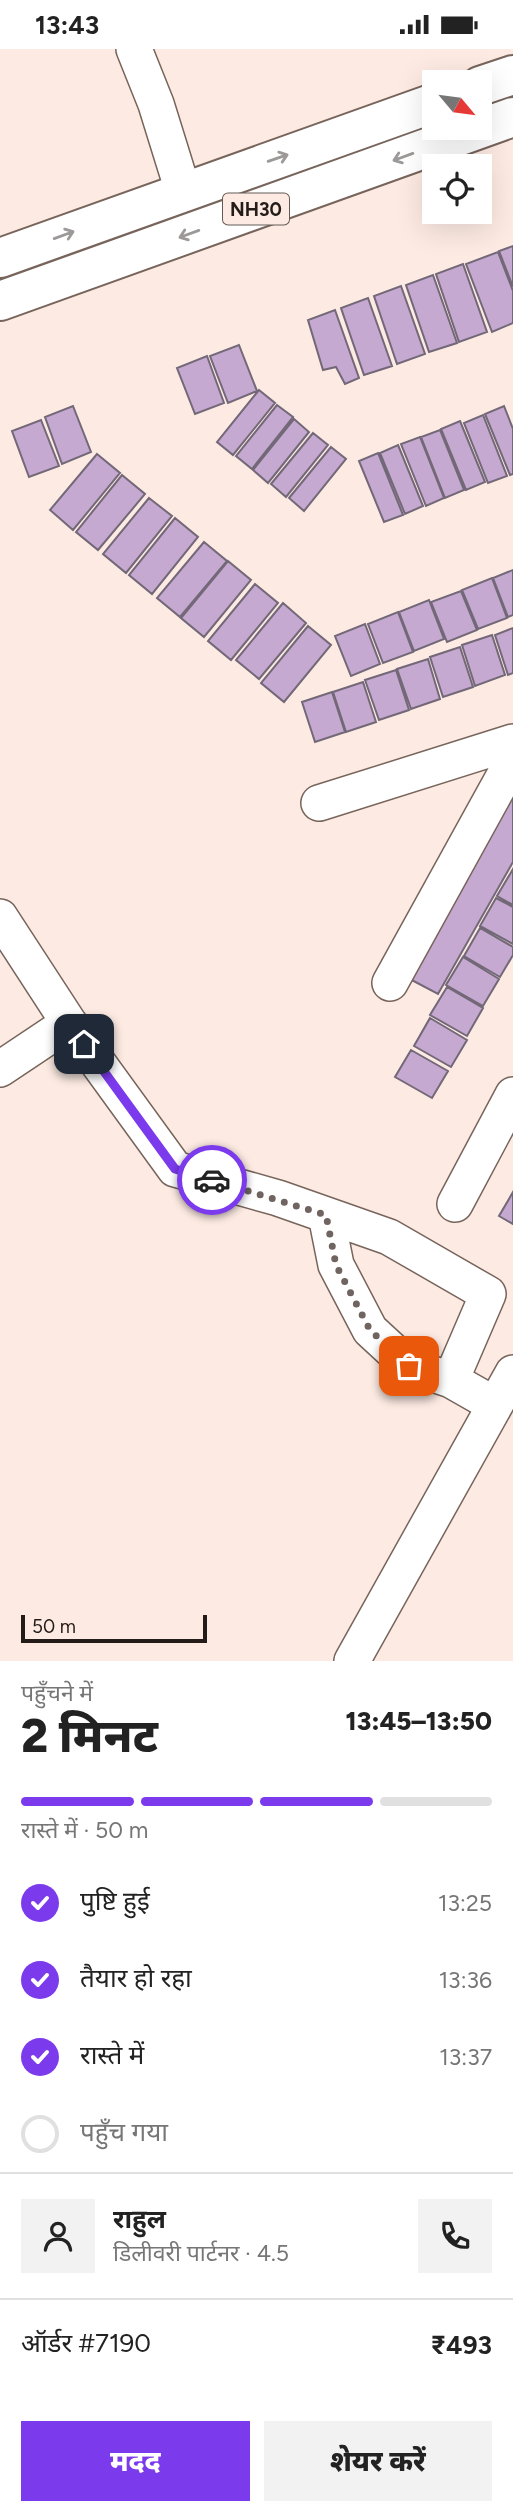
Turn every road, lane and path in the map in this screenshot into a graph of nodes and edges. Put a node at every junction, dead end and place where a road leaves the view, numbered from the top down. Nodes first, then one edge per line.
1 (134, 49) edge
2 (513, 75) edge
3 (492, 82) edge
4 (422, 107) edge
5 (513, 117) edge
6 (183, 191) junction
7 (0, 258) edge
8 (0, 301) edge
9 (513, 742) edge
10 (513, 760) edge
11 (319, 803) dead end
12 (0, 917) edge
13 (390, 983) dead end
14 (69, 1023) junction
15 (0, 1069) edge
16 (513, 1095) edge
17 (455, 1204) dead end
18 (326, 1215) junction
19 (513, 1373) edge
20 (451, 1380) junction
21 (495, 1405) junction
22 (352, 1661) edge

1 - 6 street
2 - 3 highway
6 -> 4 highway, NH30
5 -> 8 highway, NH30
7 -> 6 highway, NH30
9 - 11 street
10 - 13 street
12 - 14 street
14 - 15 street
14 - 18 street
16 - 17 street
18 - 20 street
18 - 20 street
19 - 21 street
20 - 21 street
21 - 22 street

